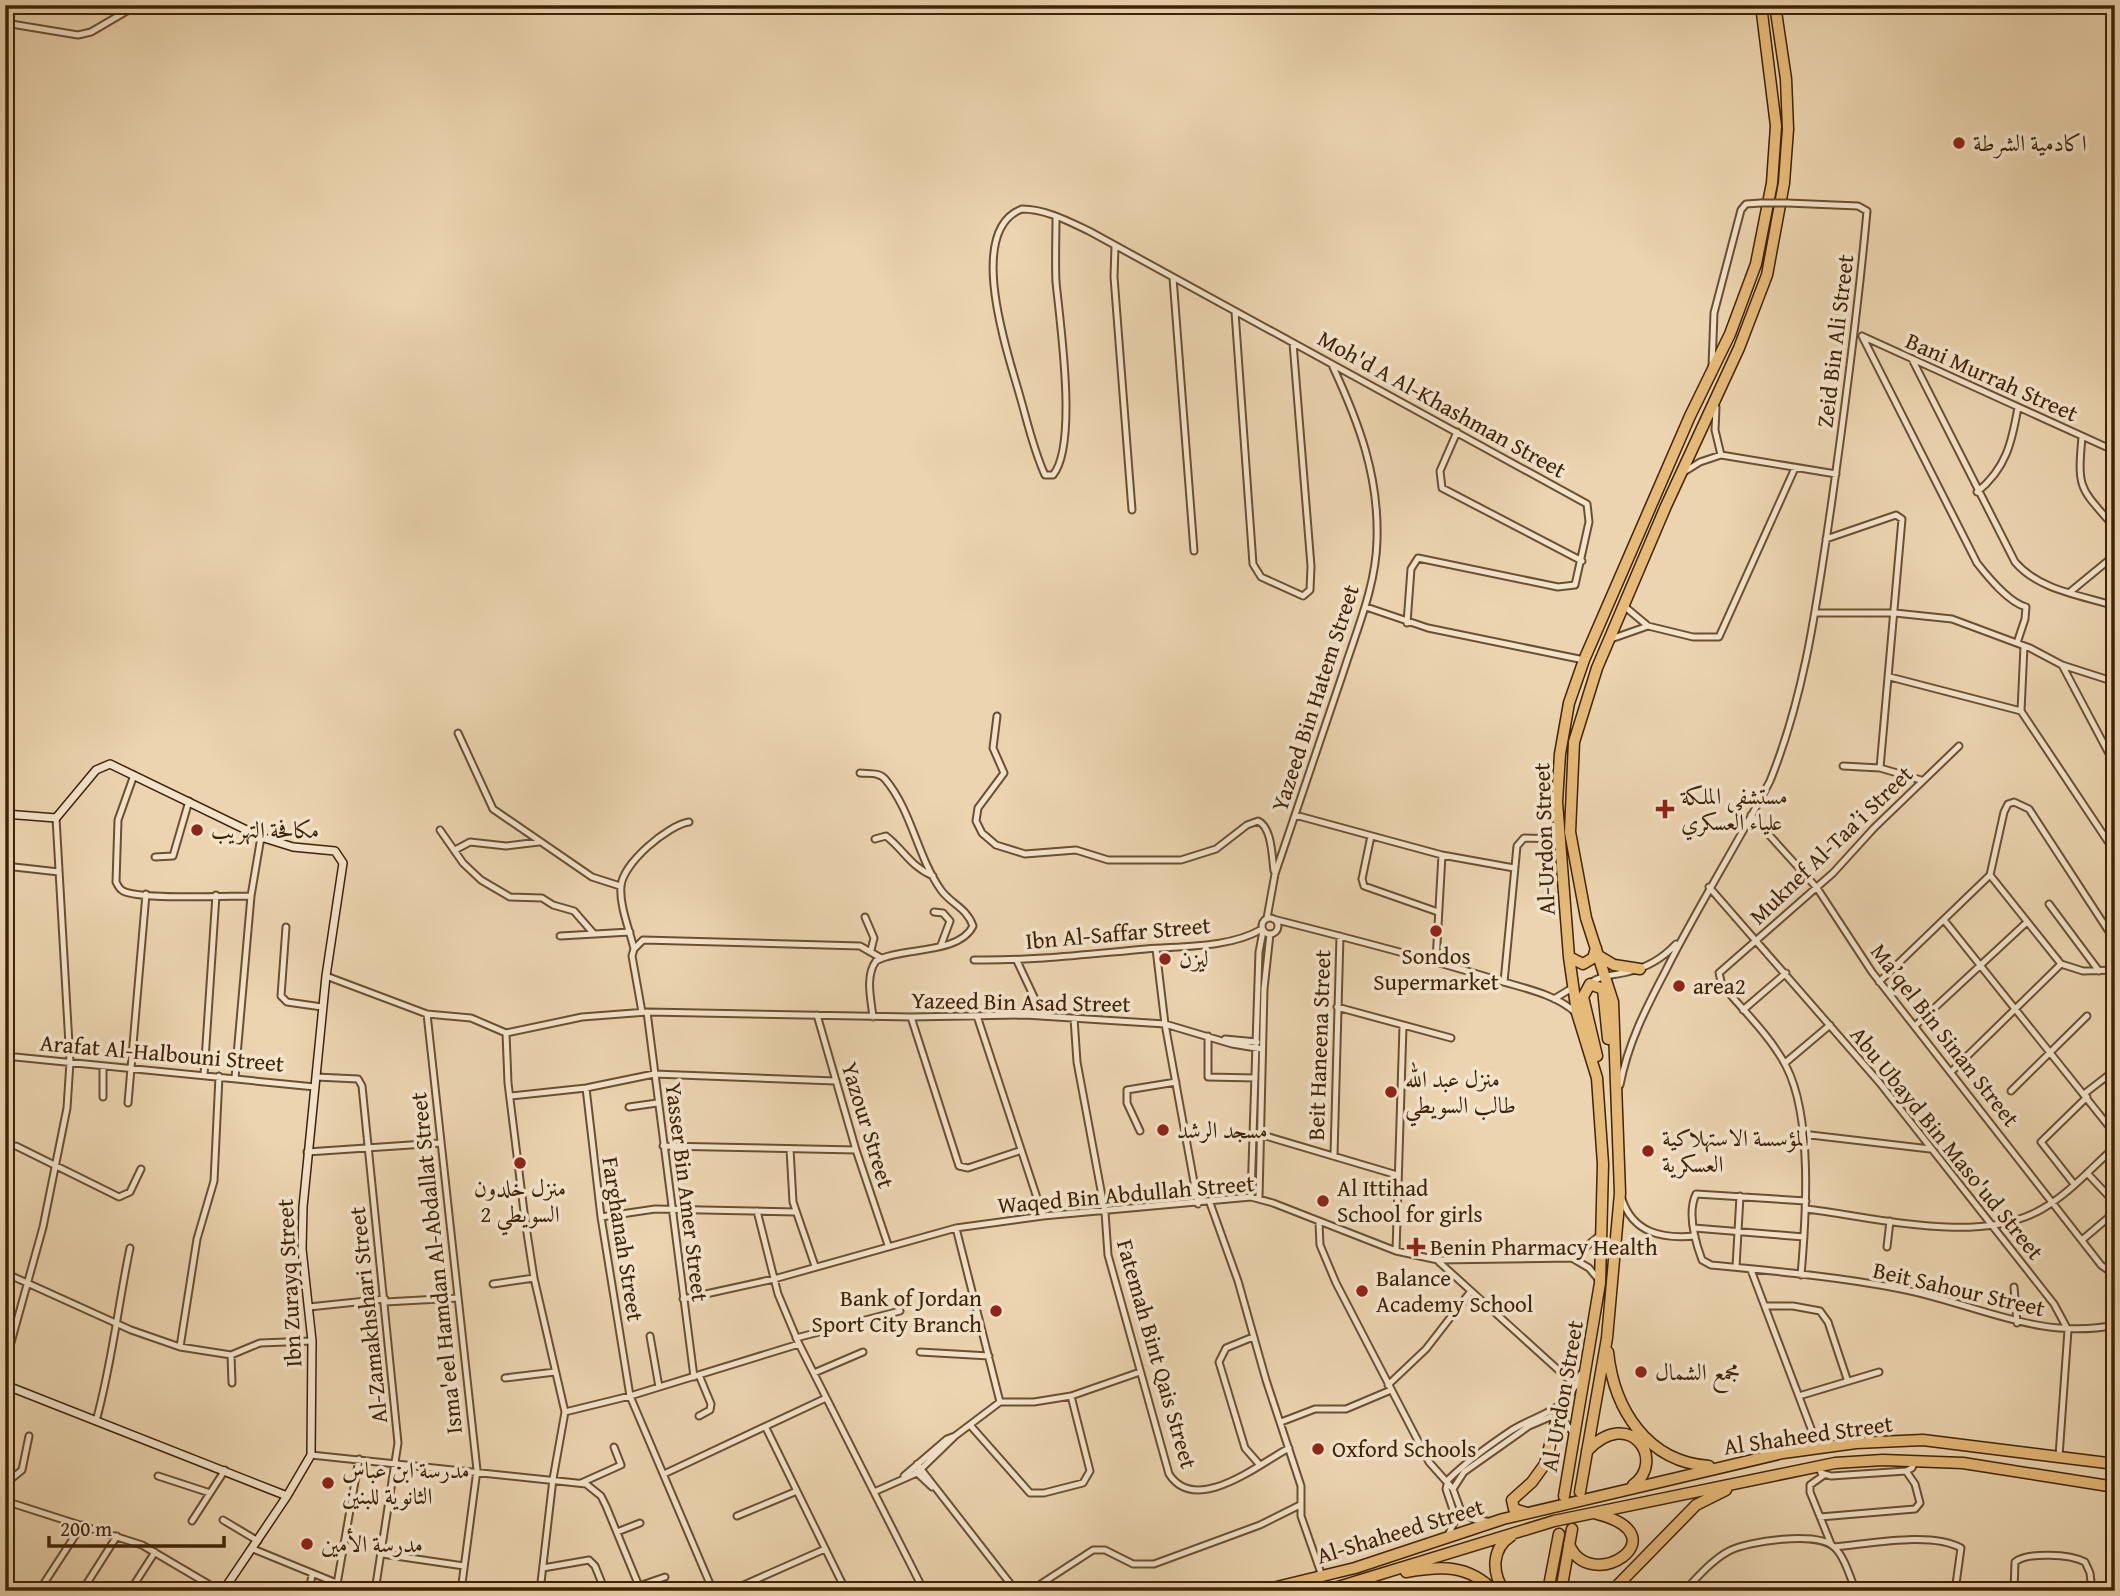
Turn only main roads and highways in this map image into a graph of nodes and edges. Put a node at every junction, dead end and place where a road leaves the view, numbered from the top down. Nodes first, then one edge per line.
1 (1761, 5) edge
2 (1775, 5) edge
3 (1597, 951) junction
4 (1569, 957) junction
5 (1640, 969) road end
6 (1614, 1075) junction
7 (1597, 1078) junction
8 (1607, 1341) junction
9 (1556, 1414) road end
10 (1587, 1452) junction
11 (1734, 1464) junction
12 (2115, 1464) edge
13 (1742, 1482) junction
14 (2115, 1487) edge
15 (1580, 1492) dead end
16 (1612, 1493) junction
17 (1564, 1496) dead end
18 (1531, 1513) junction
19 (1593, 1513) junction
20 (1572, 1529) dead end
21 (1520, 1532) junction
22 (1559, 1534) dead end
23 (1569, 1544) junction
24 (1368, 1578) junction
25 (1549, 1586) edge
26 (1260, 1591) edge
27 (1325, 1591) edge
28 (1494, 1591) edge
29 (1504, 1591) edge
30 (1542, 1591) edge
31 (1561, 1591) edge
32 (1612, 1591) edge

1 - 4 highway, Al-Urdon Street
2 - 3 highway, Al-Urdon Street
3 - 4 highway
3 - 5 highway
3 - 6 highway, Al-Urdon Street
4 - 7 highway, Al-Urdon Street
6 - 7 highway
6 - 8 highway, Al-Urdon Street
7 - 17 highway, Al-Urdon Street
8 - 10 highway, Al-Urdon Street
8 - 11 highway
9 - 18 highway
10 - 15 highway, Al-Urdon Street
10 - 16 highway
11 - 12 highway, Al Shaheed Street
11 - 16 highway, Al Shaheed Street
13 - 14 highway, Al Shaheed Street
13 - 19 highway, Al Shaheed Street
13 - 32 highway
16 - 18 highway, Al-Shaheed Street
18 - 26 highway, Al-Shaheed Street
19 - 21 highway, Al-Shaheed Street
19 - 23 highway
20 - 23 highway
21 - 24 highway, Al-Shaheed Street
21 - 29 highway
22 - 25 highway
23 - 31 highway
24 - 27 highway, Al-Shaheed Street
24 - 28 highway
25 - 30 highway

